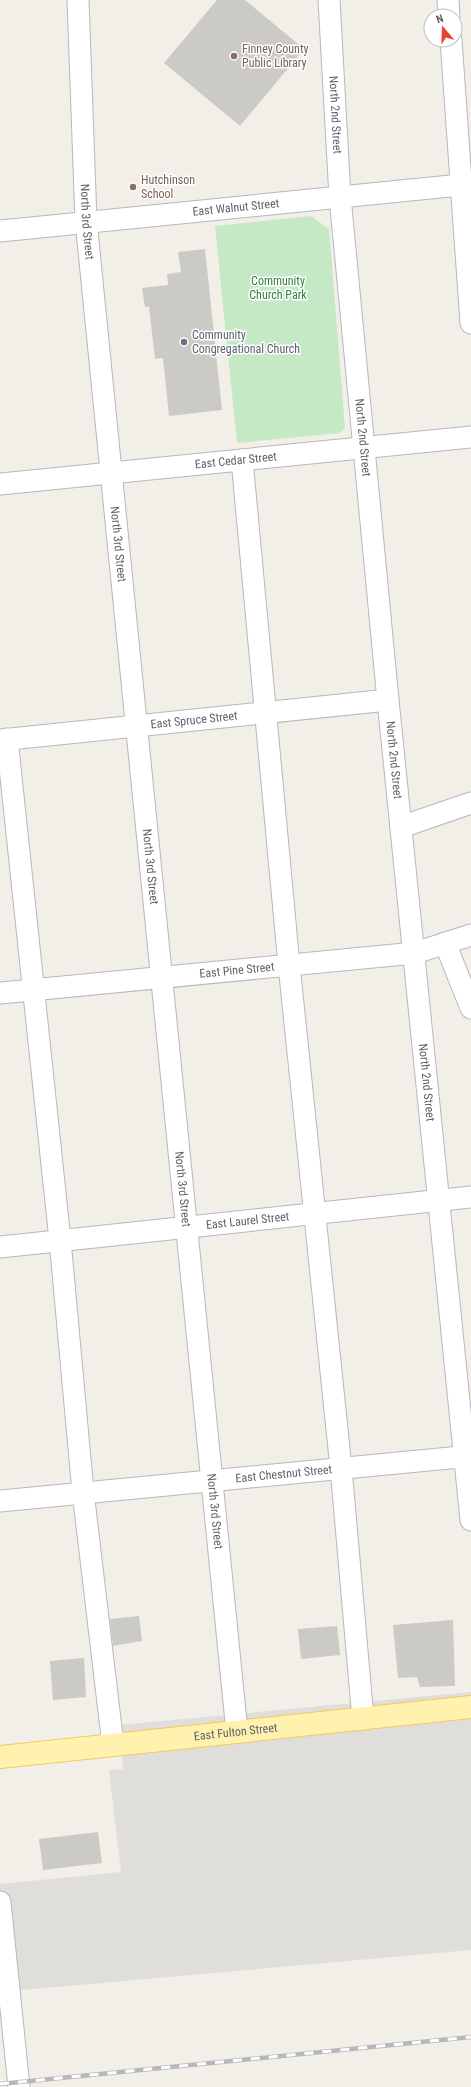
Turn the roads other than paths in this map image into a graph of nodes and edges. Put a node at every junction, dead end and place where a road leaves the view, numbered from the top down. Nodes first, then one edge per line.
1 (78, 0) edge
2 (328, 0) edge
3 (452, 48) edge
4 (466, 185) edge
5 (340, 197) junction
6 (86, 221) junction
7 (0, 230) edge
8 (471, 323) edge
9 (471, 437) edge
10 (364, 448) junction
11 (242, 460) junction
12 (111, 474) junction
13 (0, 484) edge
14 (388, 700) junction
15 (266, 713) junction
16 (136, 726) junction
17 (3, 740) edge
18 (471, 803) edge
19 (401, 827) junction
20 (471, 934) edge
21 (445, 943) junction
22 (415, 953) junction
23 (289, 965) junction
24 (161, 978) junction
25 (32, 990) junction
26 (0, 993) edge
27 (471, 1008) edge
28 (471, 1197) edge
29 (438, 1201) junction
30 (316, 1214) junction
31 (186, 1227) junction
32 (60, 1240) junction
33 (0, 1247) edge
34 (468, 1456) edge
35 (341, 1468) junction
36 (212, 1480) junction
37 (83, 1492) junction
38 (0, 1501) edge
39 (471, 1520) edge
40 (471, 1708) edge
41 (363, 1719) junction
42 (237, 1732) junction
43 (112, 1745) junction
44 (0, 1757) edge
45 (0, 1902) edge
46 (19, 2084) edge

1 - 6 street, North 3rd Street
2 - 5 street, North 2nd Street
3 - 4 street
4 - 5 street, East Walnut Street
4 - 8 street
5 - 6 street, East Walnut Street
5 - 10 street, North 2nd Street
6 - 7 street, East Walnut Street
6 - 12 street, North 3rd Street
9 - 10 street, East Cedar Street
10 - 11 street, East Cedar Street
10 - 14 street, North 2nd Street
11 - 12 street, East Cedar Street
11 - 15 street
12 - 13 street, East Cedar Street
12 - 16 street, North 3rd Street
14 - 15 street, East Spruce Street
14 - 19 street, North 2nd Street
15 - 16 street, East Spruce Street
15 - 23 street
16 - 17 street, East Spruce Street
16 - 24 street, North 3rd Street
17 - 25 street
18 - 19 street
19 - 22 street, North 2nd Street
20 - 21 street, East Pine Street
21 - 22 street, East Pine Street
21 - 27 street
22 - 23 street, East Pine Street
22 - 29 street, North 2nd Street
23 - 24 street, East Pine Street
23 - 30 street
24 - 25 street, East Pine Street
24 - 31 street, North 3rd Street
25 - 26 street, East Pine Street
25 - 32 street
28 - 29 street, East Laurel Street
29 - 30 street, East Laurel Street
29 - 34 street, North 2nd Street
30 - 31 street, East Laurel Street
30 - 35 street
31 - 32 street, East Laurel Street
31 - 36 street, North 3rd Street
32 - 33 street, East Laurel Street
32 - 37 street
34 - 35 street, East Chestnut Street
34 - 39 street, North 2nd Street
35 - 36 street, East Chestnut Street
35 - 41 street
36 - 37 street, East Chestnut Street
36 - 42 street, North 3rd Street
37 - 38 street, East Chestnut Street
37 - 43 street
40 - 41 main road, East Fulton Street
41 - 42 main road, East Fulton Street
42 - 43 main road, East Fulton Street
43 - 44 main road, East Fulton Street
45 - 46 street

